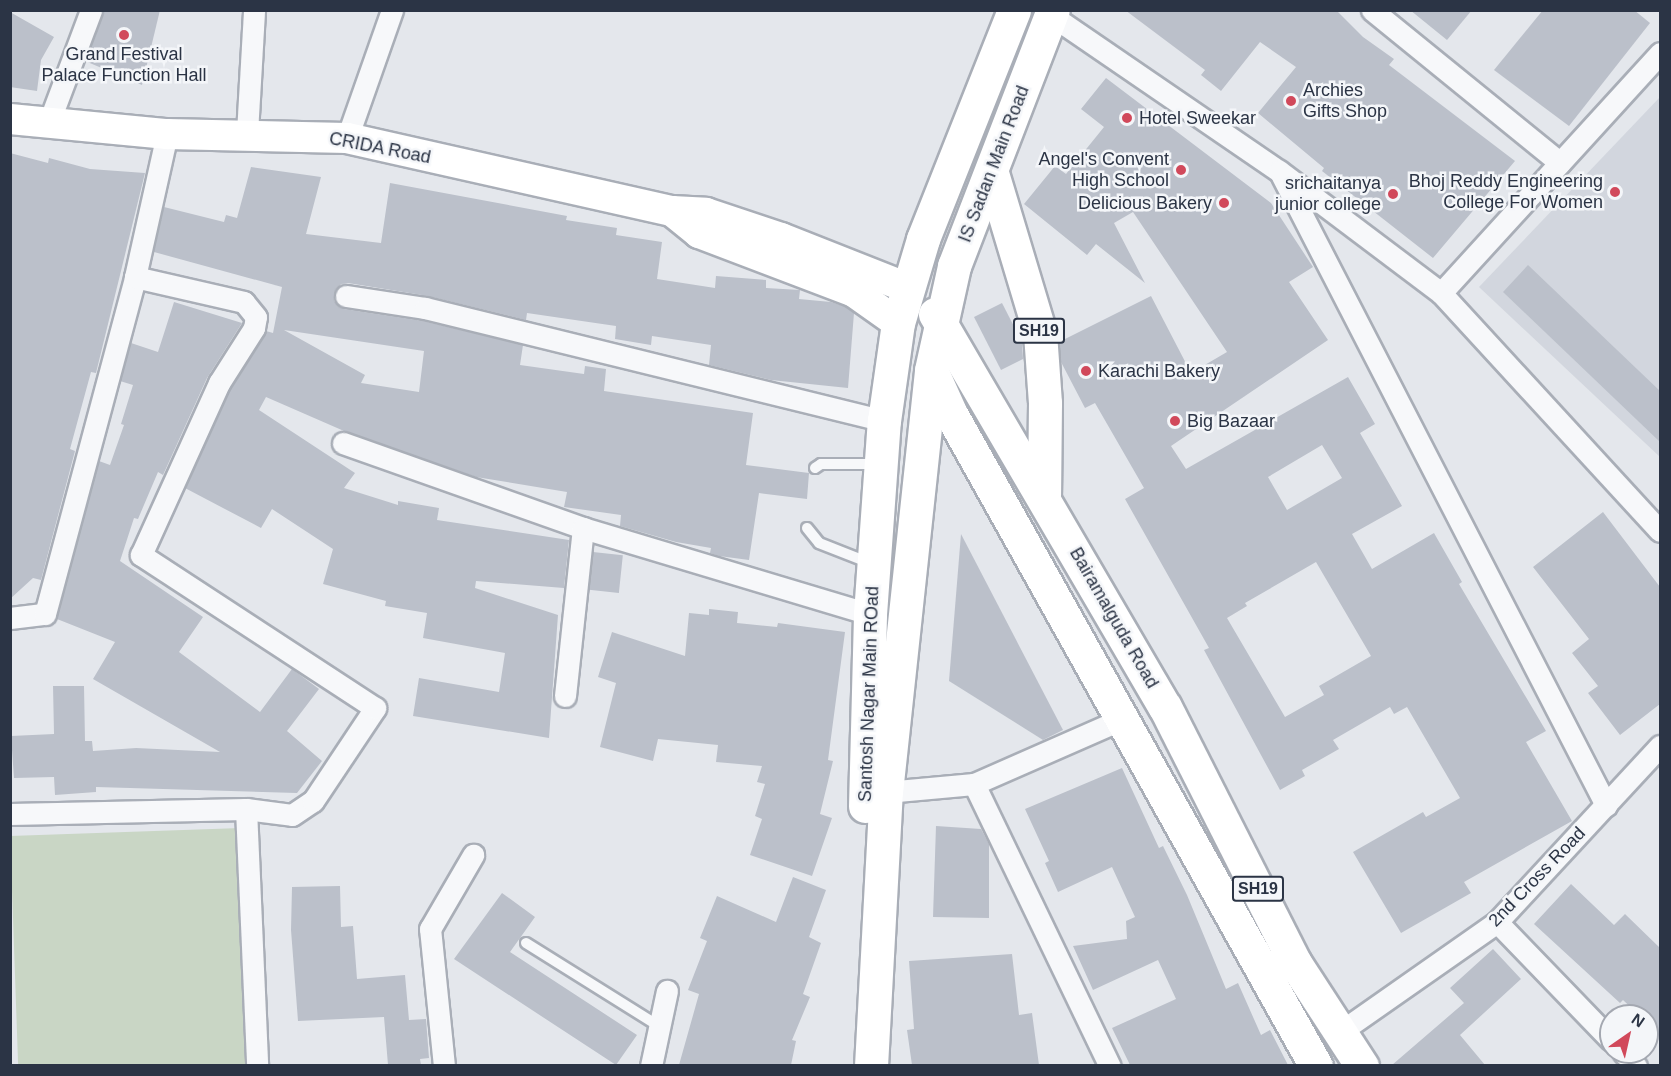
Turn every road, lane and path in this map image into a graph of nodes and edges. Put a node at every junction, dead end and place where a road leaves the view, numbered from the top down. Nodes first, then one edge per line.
1 (91, 10) edge
2 (254, 10) edge
3 (392, 10) edge
4 (1014, 10) edge
5 (1372, 10) edge
6 (1052, 13) edge
7 (1660, 53) edge
8 (10, 119) edge
9 (49, 122) junction
10 (247, 133) junction
11 (167, 134) junction
12 (347, 138) junction
13 (1560, 163) junction
14 (1279, 171) junction
15 (992, 173) junction
16 (672, 212) junction
17 (923, 239) junction
18 (954, 266) junction
19 (135, 277) junction
20 (908, 288) junction
21 (1441, 293) junction
22 (346, 296) dead end
23 (942, 320) junction
24 (898, 323) junction
25 (931, 370) junction
26 (884, 421) junction
27 (343, 443) dead end
28 (881, 464) junction
29 (815, 468) dead end
30 (1044, 495) junction
31 (583, 528) junction
32 (807, 528) dead end
33 (1660, 531) edge
34 (874, 564) junction
35 (870, 614) junction
36 (10, 618) edge
37 (565, 696) dead end
38 (1122, 718) junction
39 (1660, 746) edge
40 (974, 784) junction
41 (886, 792) junction
42 (1606, 805) junction
43 (246, 809) junction
44 (10, 814) edge
45 (473, 855) dead end
46 (1497, 922) junction
47 (526, 943) dead end
48 (1280, 970) junction
49 (668, 991) dead end
50 (659, 1026) junction
51 (1599, 1028) edge
52 (1340, 1032) junction
53 (1310, 1063) edge
54 (257, 1065) edge
55 (444, 1065) edge
56 (651, 1065) edge
57 (850, 1065) edge
58 (871, 1065) edge
59 (1110, 1065) edge
60 (1362, 1065) edge

1 - 9 street
2 - 10 street
3 - 12 street
4 - 17 main road, IS Sadan Main Road
5 - 13 street
6 - 14 street
6 - 15 main road, IS Sadan Main Road
7 - 13 street
8 - 9 main road, CRIDA Road
9 - 11 main road, CRIDA Road
10 - 11 main road, CRIDA Road
10 - 12 main road, CRIDA Road
11 - 19 street
12 - 16 main road, CRIDA Road
13 - 21 street
14 - 21 street
14 - 42 street
15 - 18 main road, IS Sadan Main Road
15 - 30 main road, SH19
16 - 20 main road, CRIDA Road
16 - 24 main road, CRIDA Road
17 - 18 main road
17 - 20 main road, IS Sadan Main Road
18 - 23 main road, IS Sadan Main Road
19 - 36 street
19 - 43 street
20 - 23 main road, Bairamalguda Road
20 - 24 main road, IS Sadan Main Road
21 - 33 street
22 - 26 street
23 - 25 main road, IS Sadan Main Road
23 - 30 main road, Bairamalguda Road
24 - 25 main road, Bairamalguda Road / SH19
24 - 26 main road, Santosh Nagar Main ROad
25 - 38 main road, Bairamalguda Road / SH19
25 - 41 main road, Santosh Nagar Main ROad
26 - 28 main road, Santosh Nagar Main ROad
27 - 31 street
28 - 29 lane
28 - 34 main road, Santosh Nagar Main ROad
30 - 48 main road, Bairamalguda Road / SH19
31 - 35 street
31 - 37 street
32 - 34 lane
34 - 35 main road, Santosh Nagar Main ROad
35 - 57 main road, Santosh Nagar Main ROad
38 - 40 street
38 - 48 main road, Bairamalguda Road / SH19
39 - 42 street, 2nd Cross Road
40 - 41 street
40 - 59 street
41 - 58 main road, Santosh Nagar Main ROad
42 - 46 street, 2nd Cross Road
43 - 44 street
43 - 54 street
45 - 55 street
46 - 51 street
46 - 52 street, 2nd Cross Road
47 - 50 lane
48 - 52 main road, Bairamalguda Road / SH19
48 - 53 main road, Bairamalguda Road / SH19
49 - 50 street
50 - 56 street
52 - 60 main road, Bairamalguda Road / SH19

